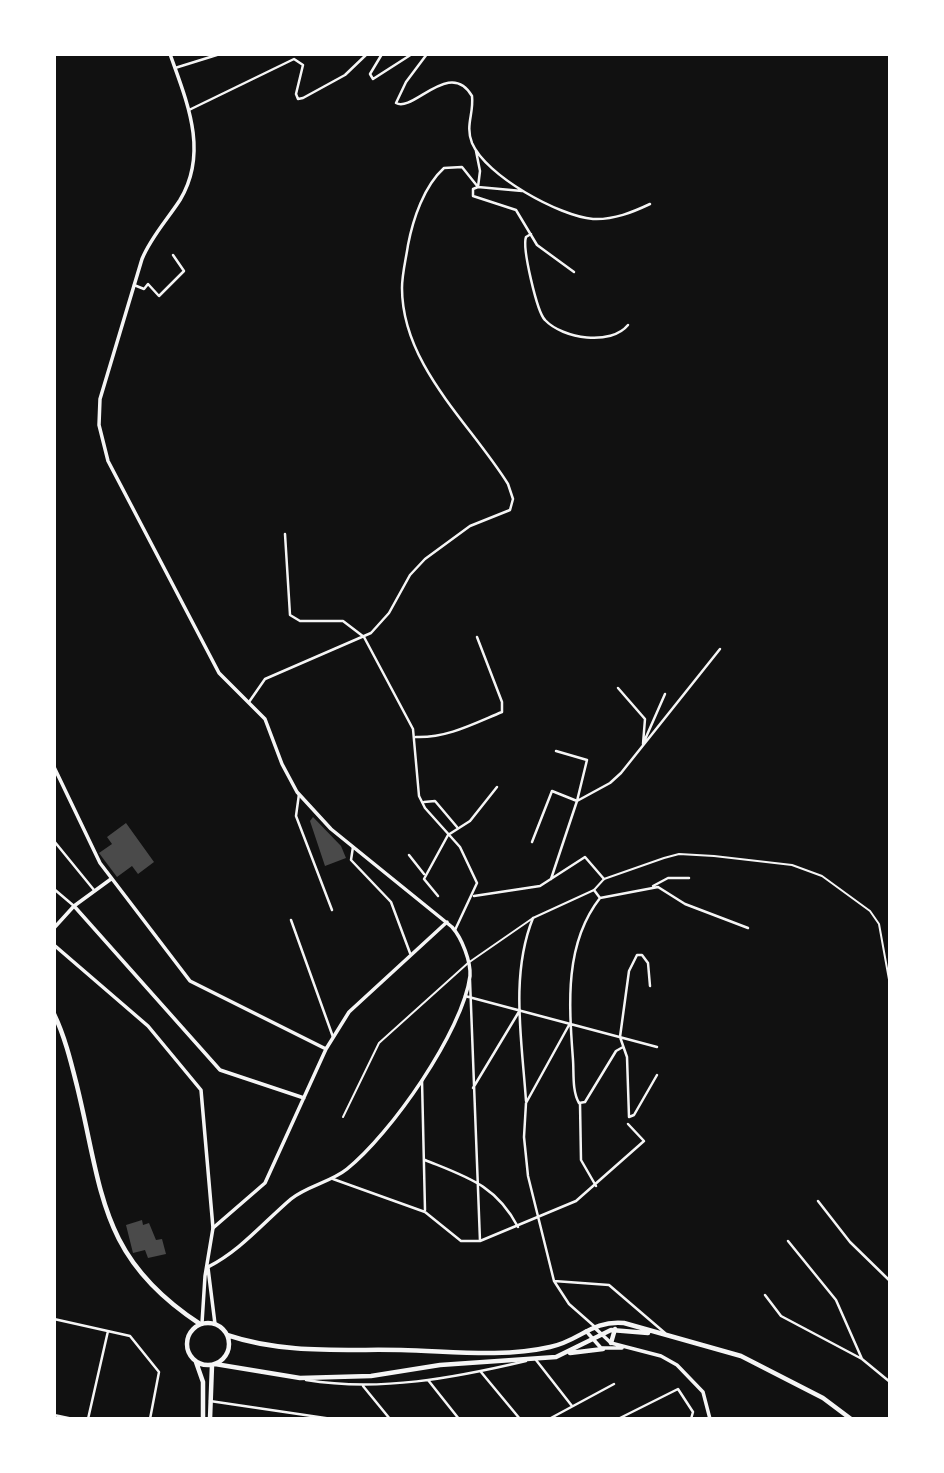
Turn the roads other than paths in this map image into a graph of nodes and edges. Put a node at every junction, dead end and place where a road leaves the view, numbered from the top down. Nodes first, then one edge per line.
1 (170, 54) edge
2 (220, 54) edge
3 (368, 54) edge
4 (382, 54) edge
5 (412, 54) edge
6 (427, 54) edge
7 (175, 68) junction
8 (189, 110) junction
9 (474, 148) junction
10 (478, 187) junction
11 (522, 191) junction
12 (650, 204) dead end
13 (531, 234) junction
14 (173, 255) dead end
15 (574, 272) dead end
16 (134, 285) junction
17 (628, 325) dead end
18 (285, 534) dead end
19 (364, 637) junction
20 (477, 637) dead end
21 (720, 649) dead end
22 (618, 688) dead end
23 (665, 694) dead end
24 (249, 702) junction
25 (416, 737) junction
26 (643, 744) junction
27 (556, 751) dead end
28 (54, 767) edge
29 (58, 777) junction
30 (54, 782) edge
31 (497, 787) dead end
32 (299, 794) junction
33 (578, 801) junction
34 (422, 803) junction
35 (457, 827) junction
36 (448, 835) junction
37 (54, 841) edge
38 (532, 842) dead end
39 (353, 847) junction
40 (409, 855) dead end
41 (424, 874) junction
42 (689, 878) dead end
43 (111, 879) junction
44 (551, 879) junction
45 (604, 879) junction
46 (651, 887) junction
47 (54, 889) edge
48 (94, 890) junction
49 (594, 890) junction
50 (438, 896) dead end
51 (472, 896) junction
52 (600, 898) junction
53 (74, 906) junction
54 (331, 910) dead end
55 (533, 918) junction
56 (291, 920) dead end
57 (447, 922) junction
58 (54, 928) edge
59 (748, 928) dead end
60 (454, 930) junction
61 (54, 945) edge
62 (411, 955) junction
63 (468, 963) junction
64 (470, 974) junction
65 (890, 985) edge
66 (650, 986) dead end
67 (465, 996) junction
68 (471, 998) junction
69 (520, 1009) junction
70 (54, 1014) edge
71 (569, 1025) junction
72 (333, 1037) junction
73 (620, 1037) junction
74 (623, 1047) junction
75 (657, 1047) dead end
76 (326, 1049) junction
77 (657, 1075) dead end
78 (422, 1077) junction
79 (473, 1088) junction
80 (304, 1098) junction
81 (526, 1103) junction
82 (580, 1103) junction
83 (343, 1117) dead end
84 (628, 1124) dead end
85 (423, 1159) junction
86 (329, 1179) junction
87 (477, 1183) junction
88 (596, 1186) junction
89 (818, 1201) dead end
90 (425, 1212) junction
91 (538, 1218) junction
92 (519, 1227) junction
93 (213, 1228) junction
94 (480, 1241) junction
95 (789, 1241) dead end
96 (208, 1266) junction
97 (554, 1281) junction
98 (890, 1281) edge
99 (765, 1295) dead end
100 (54, 1319) edge
101 (201, 1324) junction
102 (215, 1324) junction
103 (594, 1326) junction
104 (615, 1329) junction
105 (108, 1331) junction
106 (586, 1331) junction
107 (599, 1333) junction
108 (227, 1335) junction
109 (659, 1335) junction
110 (670, 1337) junction
111 (591, 1338) junction
112 (611, 1343) junction
113 (624, 1348) junction
114 (603, 1349) junction
115 (566, 1353) junction
116 (862, 1359) junction
117 (536, 1360) junction
118 (195, 1361) junction
119 (526, 1361) junction
120 (213, 1364) junction
121 (481, 1372) junction
122 (300, 1378) junction
123 (428, 1380) junction
124 (890, 1382) edge
125 (614, 1384) dead end
126 (363, 1386) junction
127 (210, 1401) junction
128 (572, 1406) junction
129 (54, 1415) edge
130 (711, 1418) edge
131 (73, 1419) edge
132 (88, 1419) edge
133 (150, 1419) edge
134 (203, 1419) edge
135 (210, 1419) edge
136 (332, 1419) edge
137 (390, 1419) edge
138 (459, 1419) edge
139 (520, 1419) edge
140 (549, 1419) edge
141 (618, 1419) edge
142 (691, 1419) edge
143 (851, 1419) edge

1 - 7 main road
2 - 7 street
3 - 8 street
4 - 5 street
6 - 9 street
7 - 8 main road
8 - 16 main road
9 - 10 street
9 - 11 street
10 - 11 street
10 - 13 street
10 - 19 street
11 - 12 street
13 - 15 street
13 - 17 street
14 - 16 street
16 - 24 main road
18 - 19 street
19 - 24 street
19 - 25 street
20 - 25 street
21 - 26 street
22 - 26 street
23 - 26 street
24 - 32 main road
25 - 34 street
26 - 33 street
27 - 33 street
28 - 29 main road
29 - 30 street
29 - 43 main road
31 - 35 street
32 - 39 main road
32 - 54 street
33 - 38 street
33 - 44 street
34 - 35 street
34 - 36 street
35 - 36 street
36 - 41 street
36 - 51 street
37 - 48 street
39 - 57 main road
39 - 62 street
40 - 41 street
41 - 50 street
42 - 46 street
43 - 48 main road
43 - 76 main road
44 - 45 street
44 - 51 street
45 - 49 lane
45 - 65 lane
46 - 52 street
46 - 59 street
47 - 53 street
48 - 53 main road
49 - 52 street
49 - 55 lane
51 - 60 street
52 - 71 street
53 - 58 main road
53 - 80 main road
55 - 63 lane
55 - 69 street
56 - 72 street
57 - 60 main road
57 - 62 main road
60 - 63 main road
61 - 93 main road
62 - 72 main road
63 - 64 main road
63 - 83 lane
64 - 67 main road
64 - 68 street
66 - 73 street
67 - 68 street
67 - 78 main road
68 - 69 street
68 - 79 street
69 - 71 street
69 - 79 street
69 - 81 street
70 - 101 main road
71 - 73 street
71 - 81 street
71 - 82 street
72 - 76 main road
73 - 74 street
73 - 75 street
74 - 77 street
74 - 82 street
76 - 80 main road
78 - 85 street
78 - 86 main road
79 - 87 street
80 - 93 main road
81 - 91 street
82 - 88 street
84 - 88 street
85 - 87 street
85 - 90 street
86 - 90 street
86 - 96 main road
87 - 92 street
87 - 94 street
88 - 91 street
89 - 98 street
90 - 94 street
91 - 92 street
91 - 97 street
92 - 94 street
93 - 96 main road
95 - 116 street
96 - 101 main road
96 - 102 main road
97 - 103 street
97 - 110 street
99 - 116 street
100 - 105 street
101 - 102 main road
101 - 118 main road
102 - 108 main road
103 - 106 main road
103 - 107 main road
103 - 109 main road
104 - 107 main road
104 - 109 main road
104 - 112 main road
105 - 132 street
105 - 133 street
106 - 108 main road
106 - 111 main road
107 - 111 main road
107 - 112 main road
108 - 120 main road
109 - 110 main road
110 - 143 main road
111 - 114 main road
111 - 115 main road
112 - 113 main road
113 - 114 main road
113 - 130 main road
114 - 115 main road
115 - 117 main road
116 - 124 street
117 - 119 main road
117 - 128 street
118 - 120 main road
118 - 134 main road
119 - 121 street
119 - 122 main road
120 - 122 main road
120 - 127 main road
121 - 123 street
121 - 139 street
122 - 126 street
123 - 126 street
123 - 138 street
125 - 128 street
126 - 137 street
127 - 135 main road
127 - 136 street
128 - 140 street
129 - 131 street
141 - 142 street

